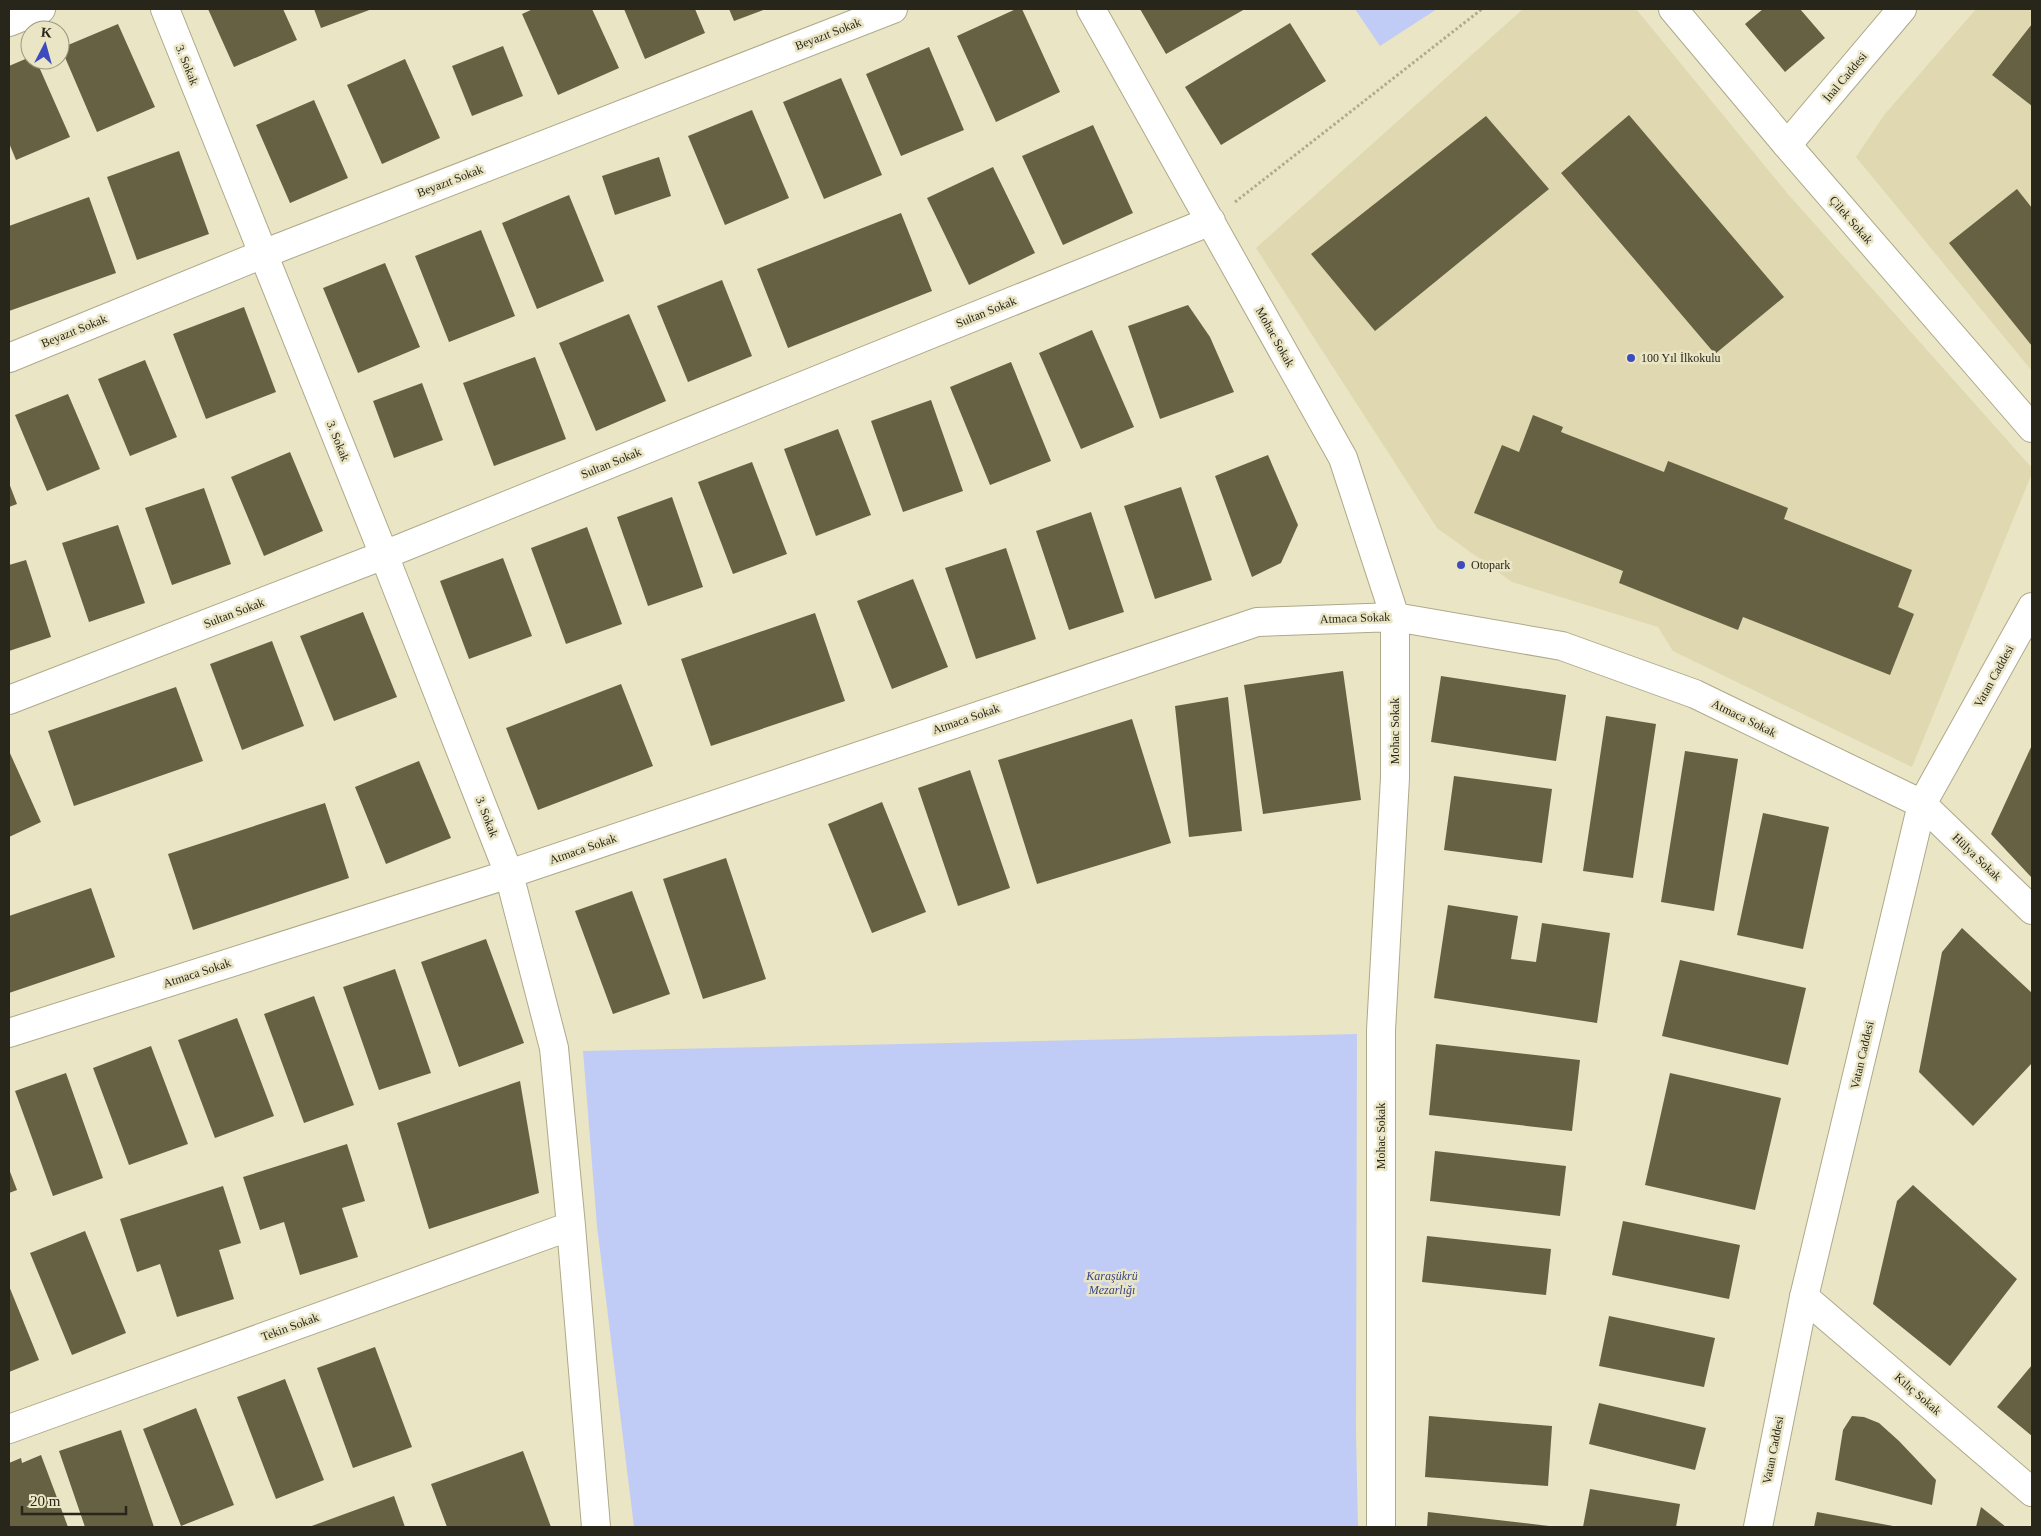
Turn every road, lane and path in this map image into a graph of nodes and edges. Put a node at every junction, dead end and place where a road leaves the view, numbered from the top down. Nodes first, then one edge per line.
1 (41, 9) edge
2 (165, 9) edge
3 (893, 9) edge
4 (1091, 9) edge
5 (1482, 9) edge
6 (1673, 9) edge
7 (1902, 9) edge
8 (9, 22) edge
9 (1787, 145) junction
10 (1211, 221) junction
11 (263, 254) junction
12 (9, 358) edge
13 (2032, 428) edge
14 (384, 555) junction
15 (2032, 607) edge
16 (1395, 617) junction
17 (9, 700) edge
18 (1922, 804) junction
19 (509, 874) junction
20 (2032, 910) edge
21 (9, 1033) edge
22 (571, 1226) junction
23 (1804, 1297) junction
24 (9, 1429) edge
25 (2032, 1492) edge
26 (596, 1527) edge
27 (1381, 1527) edge
28 (1758, 1527) edge

1 - 8 street
2 - 11 street, 3. Sokak
3 - 11 street, Beyazıt Sokak
4 - 10 street, Mohac Sokak
5 - 10 path
6 - 9 street, Çilek Sokak
7 - 9 street, İnal Caddesi
9 - 13 street, Çilek Sokak
10 - 14 street, Sultan Sokak
10 - 16 street, Mohac Sokak
11 - 12 street, Beyazıt Sokak
11 - 14 street, 3. Sokak
14 - 17 street, Sultan Sokak
14 - 19 street, 3. Sokak
15 - 18 street, Vatan Caddesi
16 - 18 street, Atmaca Sokak
16 - 19 street, Atmaca Sokak
16 - 27 street, Mohac Sokak
18 - 20 street, Hülya Sokak
18 - 23 street, Vatan Caddesi
19 - 21 street, Atmaca Sokak
19 - 22 street, 3. Sokak
22 - 24 street, Tekin Sokak
22 - 26 street, 3. Sokak
23 - 25 street, Kılıç Sokak
23 - 28 street, Vatan Caddesi

